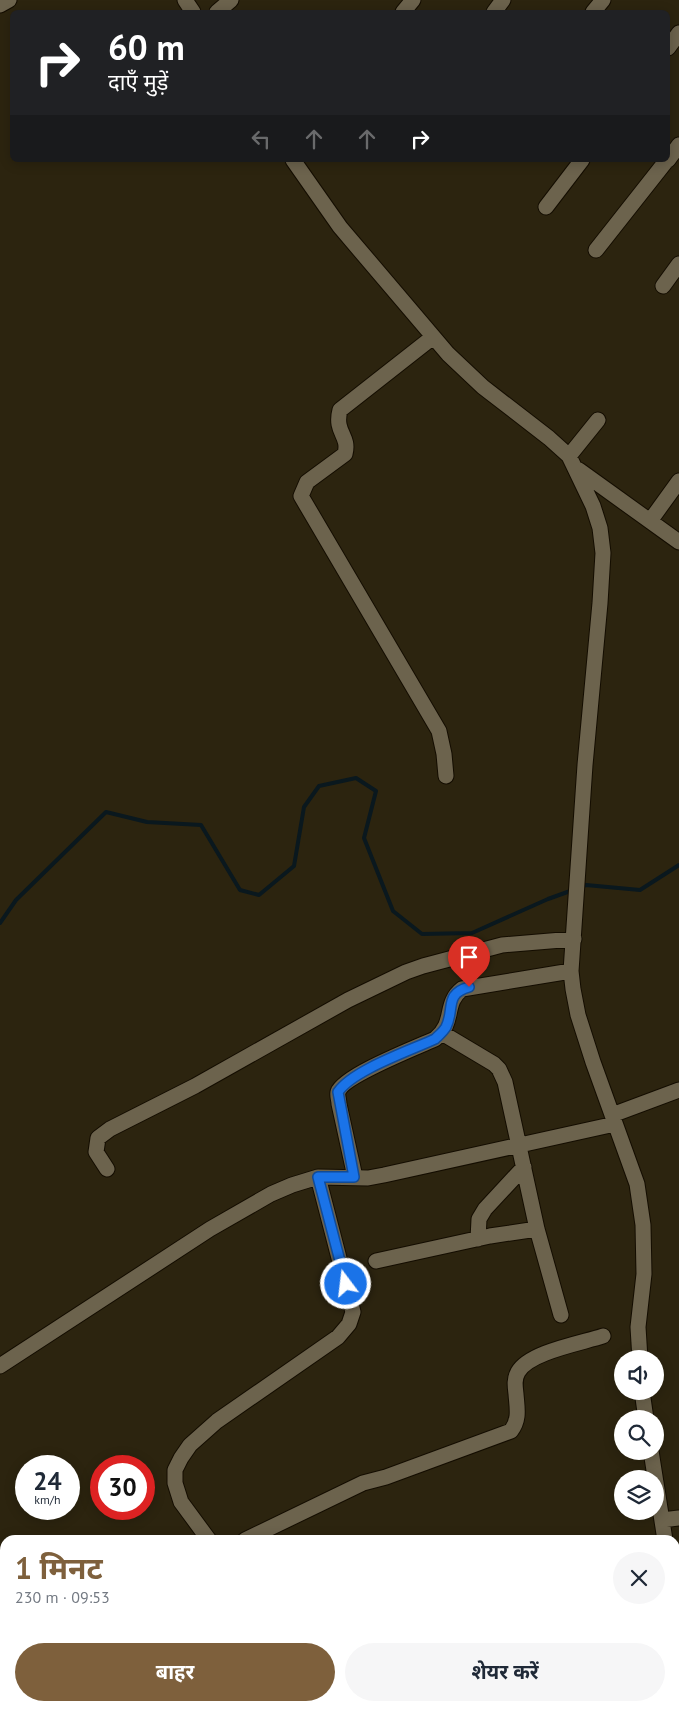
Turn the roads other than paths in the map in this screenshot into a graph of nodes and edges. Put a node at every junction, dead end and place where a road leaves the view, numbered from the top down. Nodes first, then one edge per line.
1 (9, 0) edge
2 (232, 0) edge
3 (413, 0) edge
4 (603, 0) edge
5 (0, 5) edge
6 (220, 10) edge
7 (405, 10) edge
8 (595, 10) edge
9 (679, 145) edge
10 (670, 156) edge
11 (294, 162) edge
12 (580, 162) edge
13 (665, 162) edge
14 (546, 207) dead end
15 (596, 250) dead end
16 (679, 264) edge
17 (663, 286) dead end
18 (433, 337) junction
19 (598, 420) dead end
20 (573, 462) junction
21 (679, 481) edge
22 (650, 521) junction
23 (679, 542) edge
24 (446, 776) dead end
25 (574, 939) junction
26 (571, 971) junction
27 (442, 1033) junction
28 (679, 1090) edge
29 (614, 1120) junction
30 (520, 1146) junction
31 (524, 1167) junction
32 (107, 1169) dead end
33 (318, 1177) junction
34 (354, 1177) junction
35 (537, 1229) junction
36 (478, 1239) junction
37 (376, 1261) dead end
38 (561, 1315) dead end
39 (603, 1336) dead end
40 (639, 1350) edge
41 (0, 1366) edge
42 (679, 1518) edge
43 (662, 1520) edge
44 (664, 1520) edge
45 (205, 1535) edge
46 (255, 1535) edge
47 (664, 1535) edge

1 - 5 street
2 - 6 street
3 - 7 street
4 - 8 street
9 - 10 street
11 - 18 street
12 - 14 street
13 - 15 street
16 - 17 street
18 - 20 street
18 - 24 street
19 - 20 street
20 - 22 street
20 - 25 street
21 - 22 street
22 - 23 street
25 - 26 street
25 - 32 street
26 - 27 street
26 - 29 street
27 - 30 street
27 - 34 street
28 - 29 street
29 - 30 street
29 - 40 street
30 - 31 street
30 - 34 street
31 - 35 street
31 - 36 street
33 - 34 street
33 - 41 street
33 - 45 street
35 - 36 street
35 - 38 street
36 - 37 street
39 - 46 street
42 - 44 street
43 - 47 street

